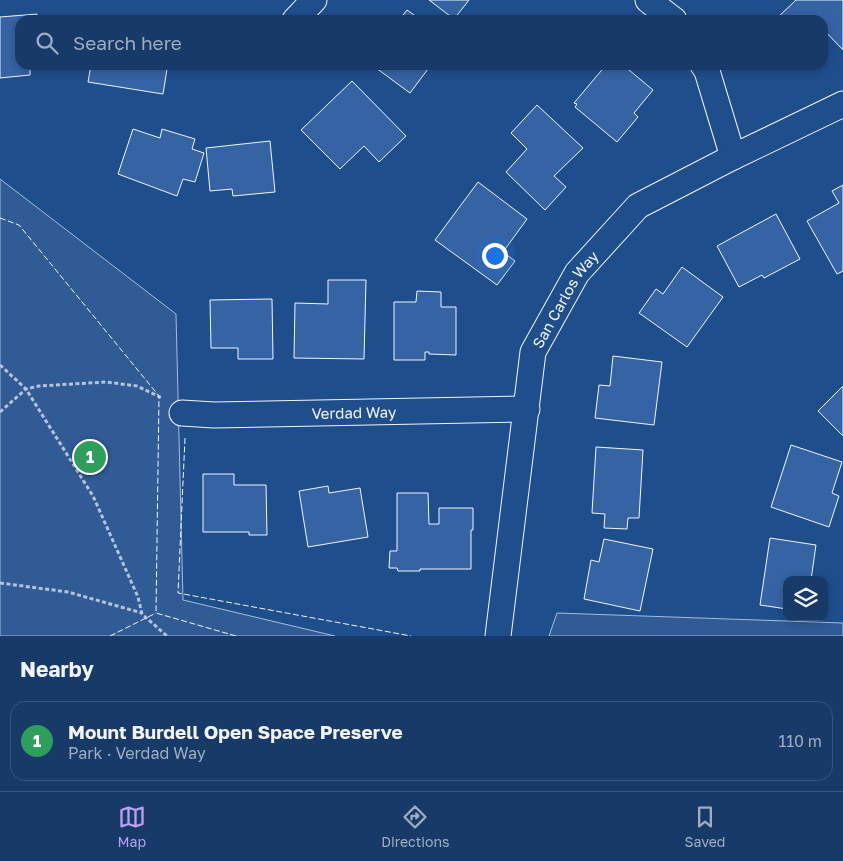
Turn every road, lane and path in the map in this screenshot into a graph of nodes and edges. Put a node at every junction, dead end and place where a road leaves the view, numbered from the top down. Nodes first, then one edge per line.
1 (314, 0) edge
2 (648, 0) edge
3 (300, 15) edge
4 (668, 15) edge
5 (706, 70) edge
6 (843, 104) edge
7 (733, 157) junction
8 (0, 365) edge
9 (26, 389) junction
10 (527, 409) junction
11 (0, 412) edge
12 (182, 413) joint
13 (0, 582) edge
14 (142, 614) junction
15 (167, 636) edge
16 (498, 636) edge

1 - 3 street
2 - 4 street
5 - 7 street
6 - 7 street, San Carlos Way
7 - 10 street, San Carlos Way
8 - 9 path
9 - 11 path
9 - 12 path
9 - 14 path
10 - 12 street, Verdad Way
10 - 16 street, San Carlos Way
13 - 14 path
14 - 15 path

